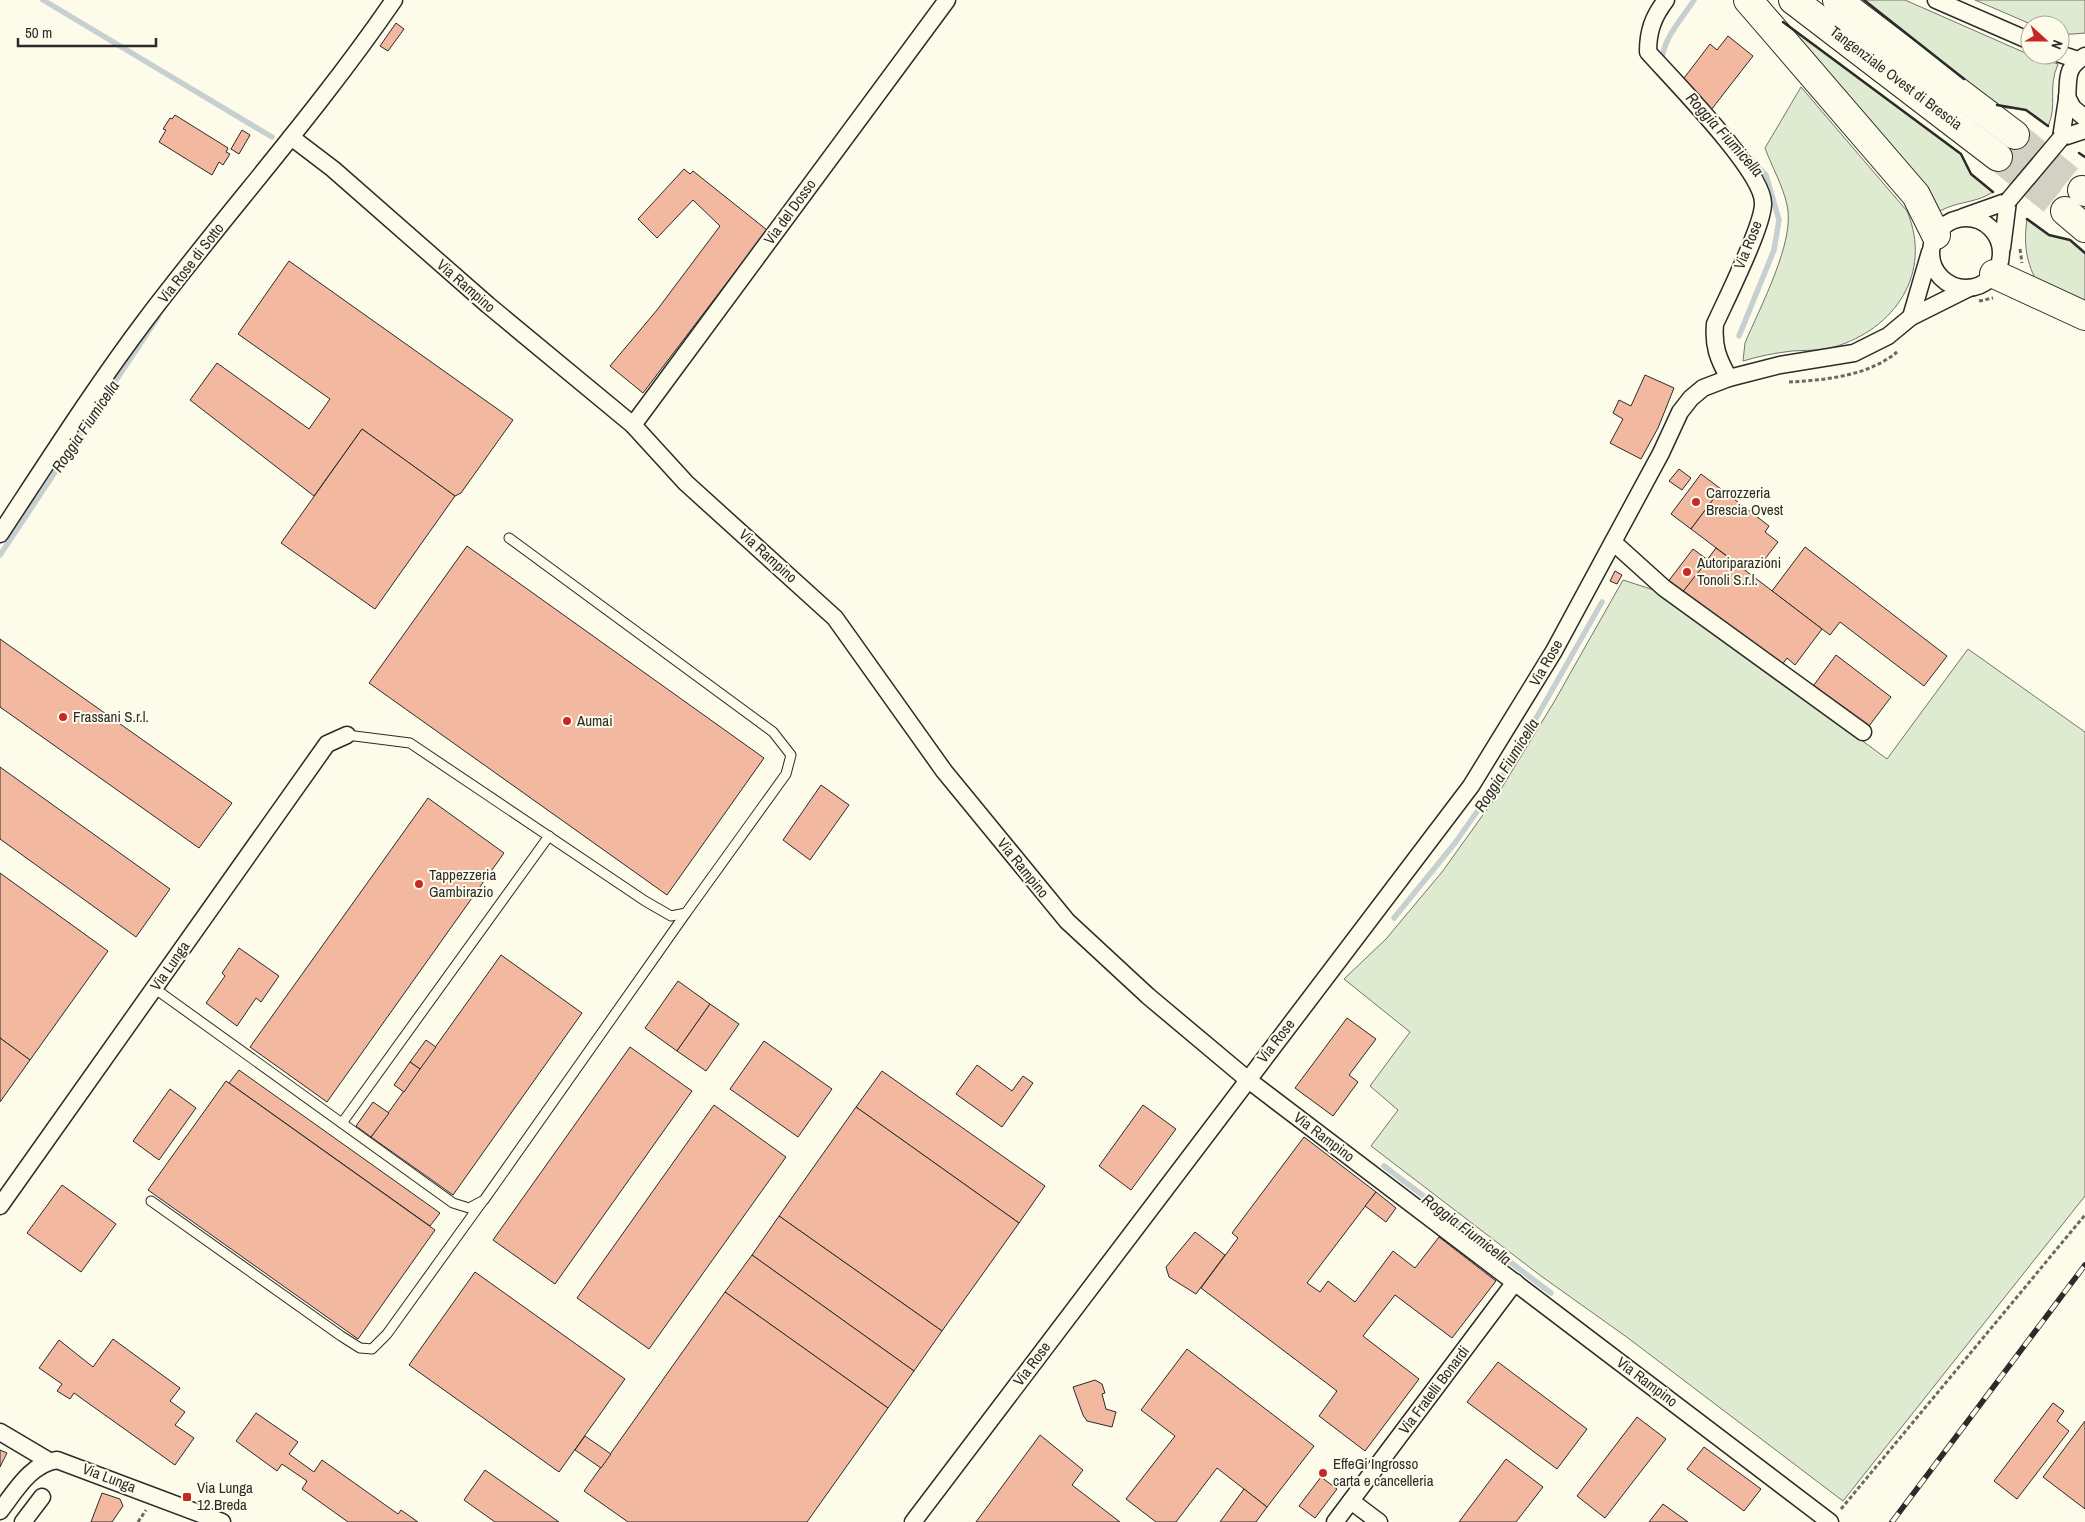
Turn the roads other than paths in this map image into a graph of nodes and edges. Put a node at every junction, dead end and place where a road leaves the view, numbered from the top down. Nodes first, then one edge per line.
1 (394, 0) edge
2 (947, 0) edge
3 (1666, 0) edge
4 (1748, 0) edge
5 (1793, 0) edge
6 (1837, 0) edge
7 (1936, 0) edge
8 (2020, 37) edge
9 (2082, 58) edge
10 (2067, 97) junction
11 (2085, 118) edge
12 (2085, 130) edge
13 (2015, 135) tunnel mouth
14 (291, 137) junction
15 (2061, 138) junction
16 (1998, 157) tunnel mouth
17 (2008, 201) junction
18 (1961, 218) junction
19 (1933, 242) junction
20 (1998, 266) junction
21 (1969, 288) junction
22 (2085, 316) edge
23 (1911, 317) junction
24 (1729, 378) junction
25 (633, 425) junction
26 (0, 534) edge
27 (509, 538) dead end
28 (1613, 542) junction
29 (1863, 732) dead end
30 (347, 735) joint
31 (549, 836) junction
32 (686, 913) junction
33 (154, 988) junction
34 (1247, 1079) junction
35 (342, 1123) junction
36 (484, 1200) junction
37 (151, 1202) dead end
38 (0, 1206) edge
39 (1515, 1282) junction
40 (0, 1432) edge
41 (49, 1461) junction
42 (42, 1497) dead end
43 (1351, 1501) junction
44 (0, 1511) edge
45 (23, 1522) edge
46 (222, 1522) edge
47 (913, 1522) edge
48 (1336, 1522) edge
49 (1379, 1522) edge
50 (1830, 1522) edge

1 - 14 street, Via Rose di Sotto
2 - 25 street, Via del Dosso
3 - 24 street, Via Rose
4 - 19 highway
5 - 16 highway, Tangenziale Ovest di Brescia
6 - 13 highway, Tangenziale Ovest di Brescia
7 - 8 street
9 - 10 street
10 - 11 street
10 - 15 street
12 - 15 street
14 - 25 street, Via Rampino
14 - 26 street, Via Rose di Sotto
15 - 17 street, bridge
17 - 18 street
17 - 20 street
18 - 19 street
18 - 20 street
19 - 21 street
19 - 23 street
20 - 21 street
20 - 22 highway
21 - 23 street, Via Rose
23 - 24 street, Via Rose
24 - 28 street, Via Rose
25 - 34 street, Via Rampino
27 - 32 lane
28 - 29 street
28 - 34 street, Via Rose
30 - 31 lane
30 - 33 street, Via Lunga
31 - 32 lane
31 - 35 lane
32 - 36 lane
33 - 35 lane
33 - 38 street, Via Lunga
34 - 39 street, Via Rampino
34 - 47 street, Via Rose
35 - 36 lane
36 - 37 lane
39 - 43 street, Via Fratelli Bonardi
39 - 50 street, Via Rampino
40 - 41 street, Via Lunga
41 - 44 street
41 - 46 street, Via Lunga
42 - 45 street
43 - 48 street, Via Fratelli Bonardi
43 - 49 street

